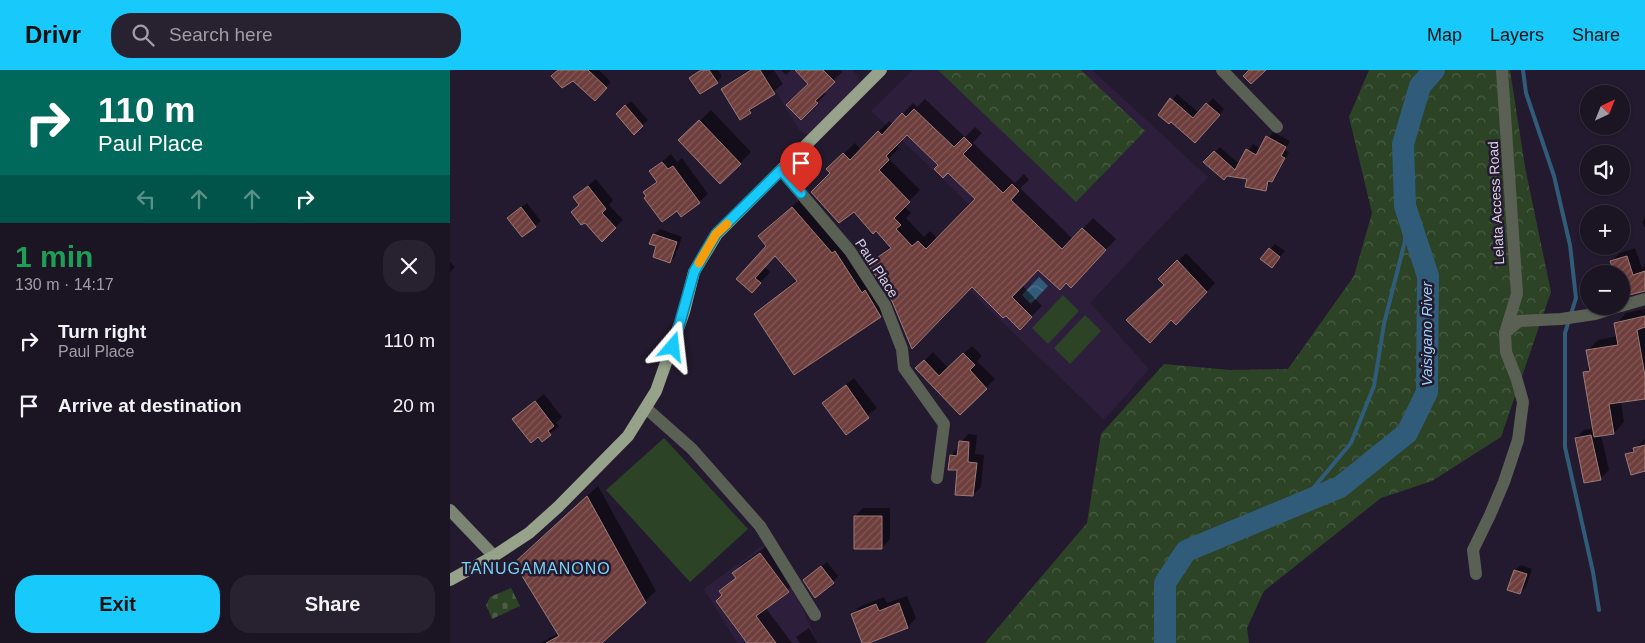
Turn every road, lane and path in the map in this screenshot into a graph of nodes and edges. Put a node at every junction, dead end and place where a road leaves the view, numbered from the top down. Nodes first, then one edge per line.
1 (880, 70) edge
2 (1222, 70) edge
3 (1502, 70) edge
4 (1277, 127) dead end
5 (781, 170) junction
6 (1645, 298) edge
7 (1630, 303) edge
8 (1588, 315) edge
9 (1505, 332) junction
10 (647, 409) junction
11 (937, 478) dead end
12 (450, 510) edge
13 (494, 556) junction
14 (1476, 574) dead end
15 (450, 580) edge
16 (814, 615) dead end

1 - 5 main road
2 - 4 street
3 - 9 street, Lelata Access Road
5 - 10 main road
5 - 11 street, Paul Place
6 - 7 street
8 - 9 street
9 - 14 street, Lelata Access Road
10 - 13 main road
10 - 16 street
12 - 13 main road
13 - 15 main road

